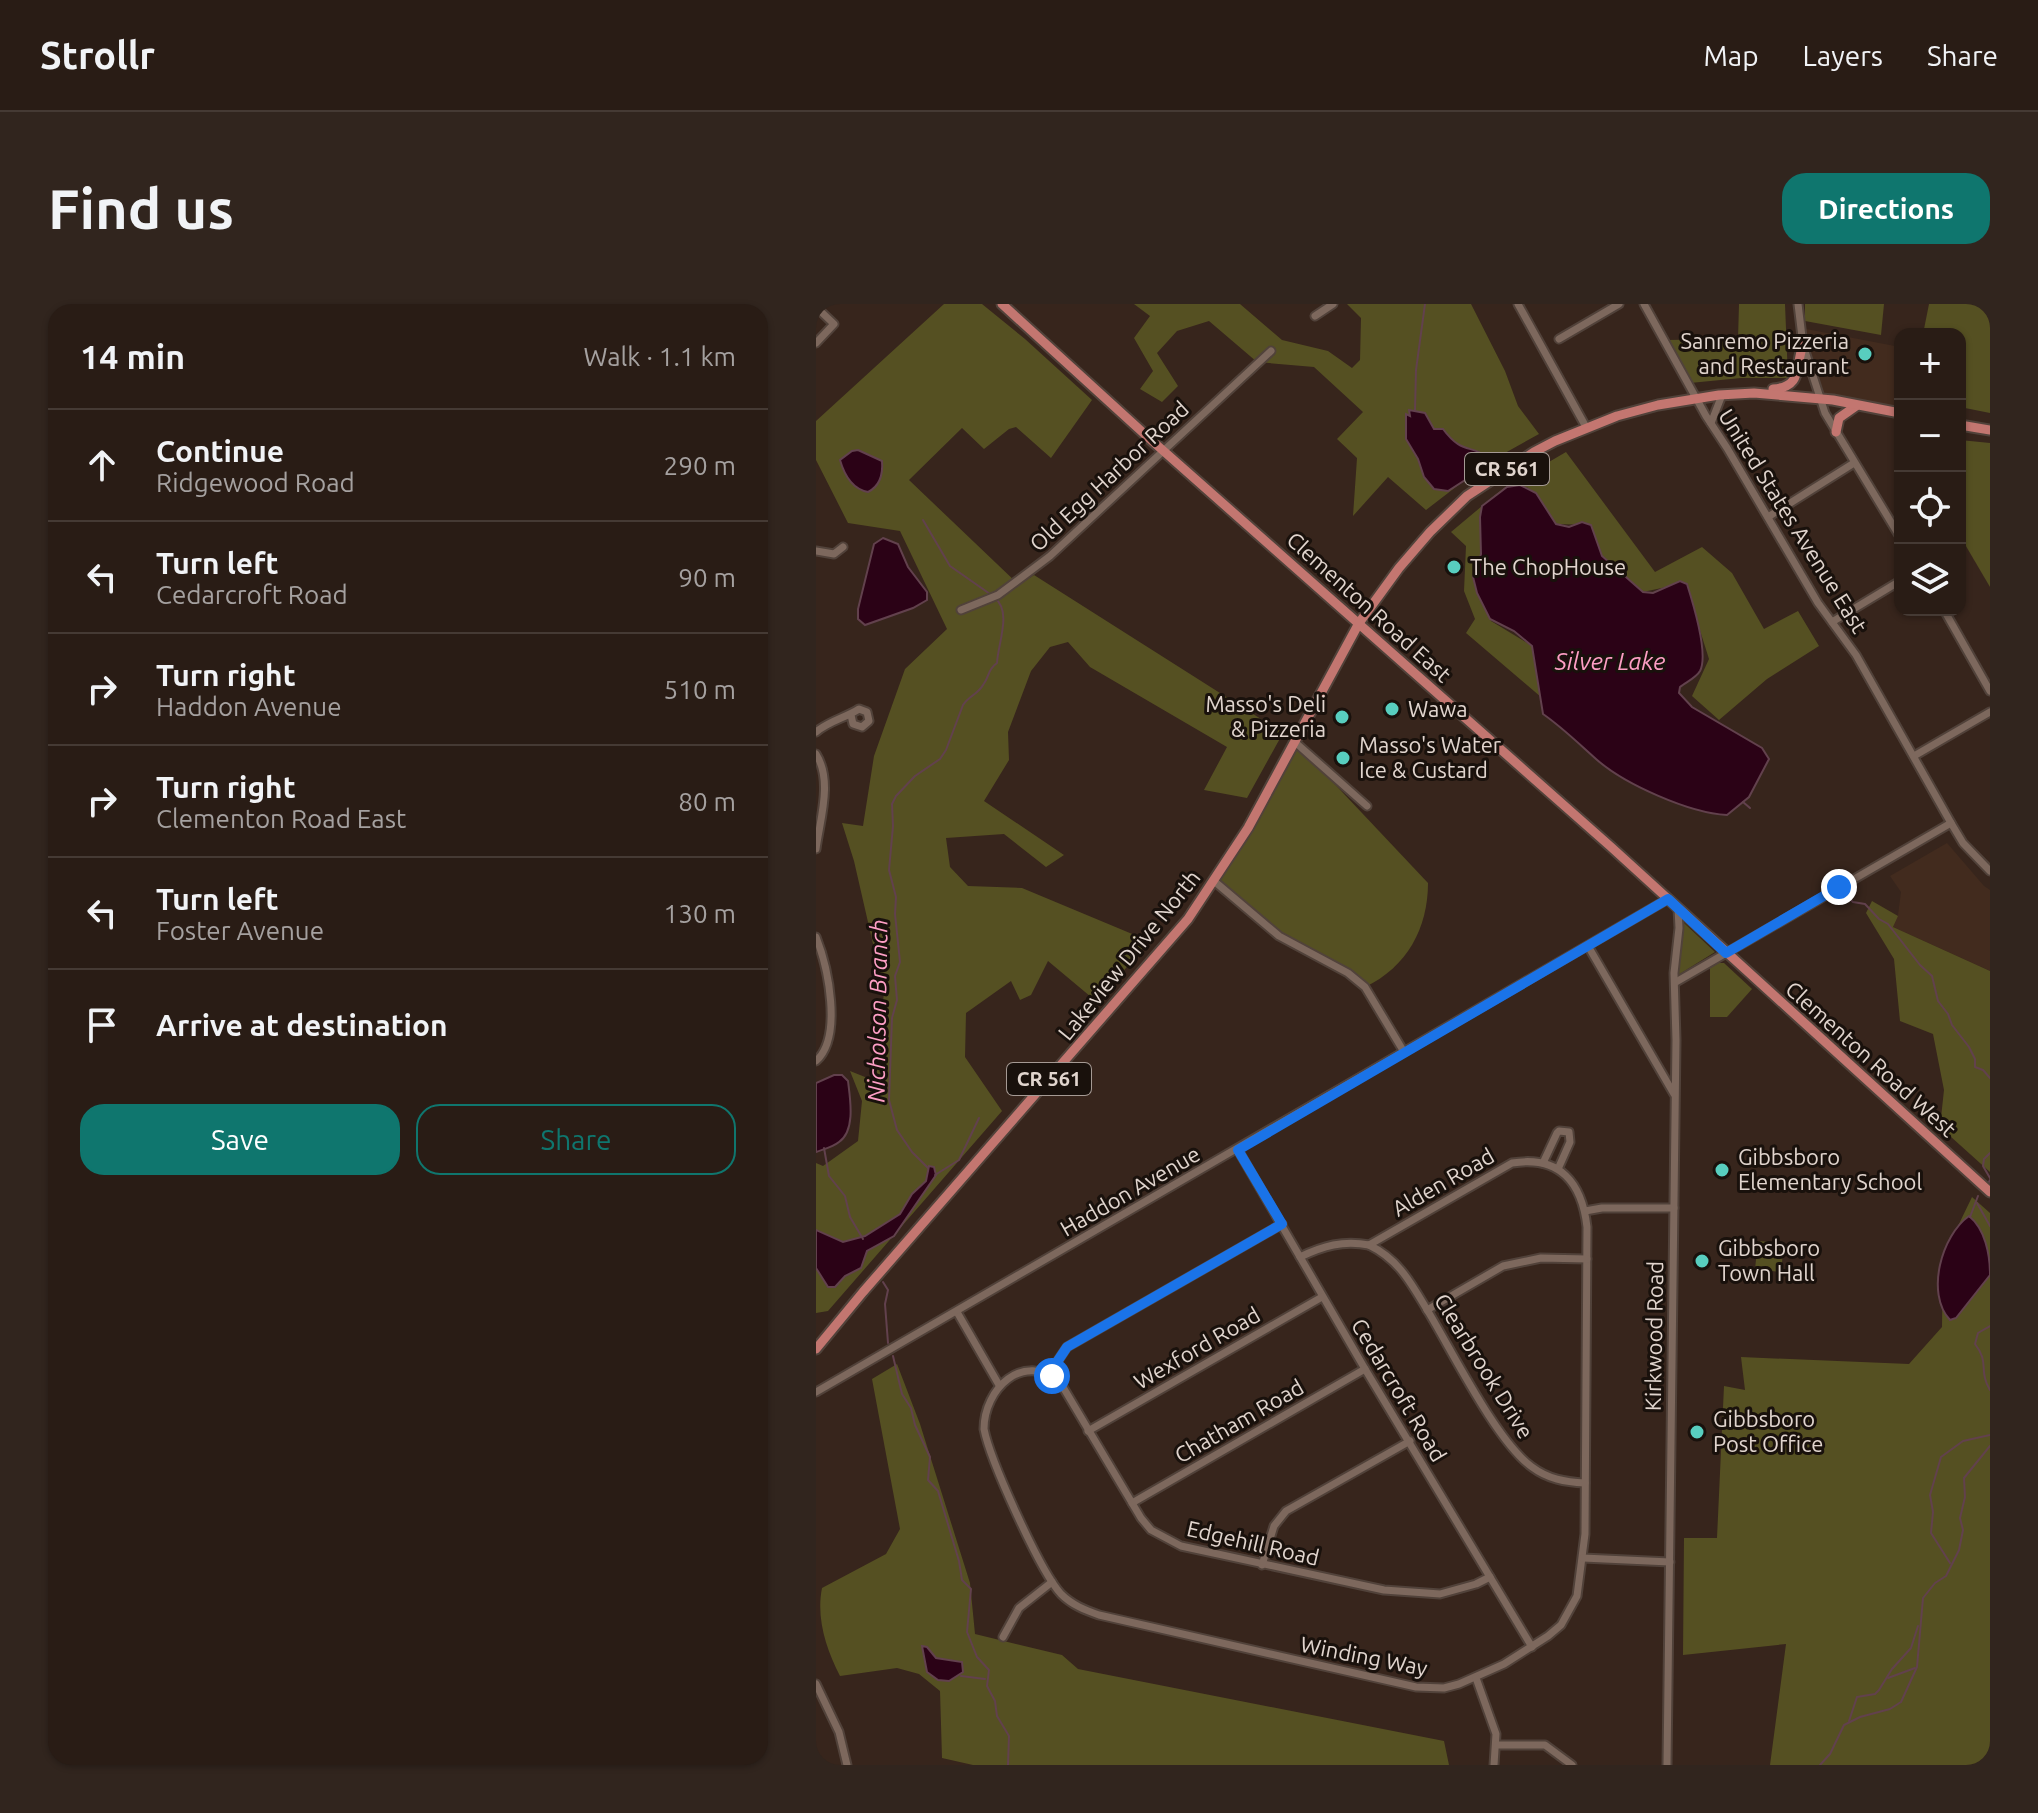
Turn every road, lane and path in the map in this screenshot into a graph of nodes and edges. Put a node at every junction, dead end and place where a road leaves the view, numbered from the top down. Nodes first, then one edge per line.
1 (1002, 304) edge
2 (1333, 304) edge
3 (1518, 304) edge
4 (1619, 304) edge
5 (1644, 304) edge
6 (1798, 304) edge
7 (816, 307) edge
8 (1315, 316) dead end
9 (1559, 339) dead end
10 (816, 343) edge
11 (1803, 345) junction
12 (1271, 351) dead end
13 (1754, 393) junction
14 (1722, 395) junction
15 (1698, 399) junction
16 (1820, 399) junction
17 (1859, 405) junction
18 (1894, 412) edge
19 (1711, 423) junction
20 (1966, 426) edge
21 (1586, 427) junction
22 (1990, 430) edge
23 (1836, 432) junction
24 (1164, 451) junction
25 (1854, 463) junction
26 (1768, 517) junction
27 (1894, 527) edge
28 (843, 547) dead end
29 (816, 551) edge
30 (1894, 585) edge
31 (961, 610) dead end
32 (1947, 616) edge
33 (1832, 622) junction
34 (1359, 623) junction
35 (1990, 691) edge
36 (1990, 712) edge
37 (851, 715) dead end
38 (816, 732) edge
39 (1296, 743) junction
40 (816, 754) edge
41 (1914, 756) junction
42 (1367, 806) dead end
43 (1951, 823) junction
44 (816, 849) edge
45 (1990, 871) edge
46 (1214, 881) junction
47 (1668, 899) junction
48 (1678, 908) junction
49 (816, 937) edge
50 (1588, 946) junction
51 (1726, 953) junction
52 (1676, 982) junction
53 (1404, 1052) junction
54 (816, 1061) edge
55 (1675, 1096) junction
56 (1238, 1150) junction
57 (1543, 1163) junction
58 (1558, 1169) junction
59 (1990, 1192) edge
60 (1674, 1208) junction
61 (1585, 1211) junction
62 (1282, 1224) junction
63 (1369, 1245) junction
64 (1300, 1257) junction
65 (1587, 1259) junction
66 (1322, 1297) junction
67 (1427, 1310) junction
68 (957, 1312) junction
69 (816, 1349) edge
70 (1365, 1369) junction
71 (1049, 1374) junction
72 (999, 1385) junction
73 (816, 1392) edge
74 (1088, 1431) junction
75 (1410, 1441) junction
76 (1585, 1483) junction
77 (1132, 1503) junction
78 (1583, 1558) junction
79 (1670, 1562) junction
80 (1262, 1565) junction
81 (1490, 1577) junction
82 (1052, 1582) junction
83 (1003, 1637) dead end
84 (1532, 1647) junction
85 (1476, 1678) junction
86 (816, 1684) edge
87 (1497, 1745) junction
88 (847, 1765) edge
89 (1494, 1765) edge
90 (1572, 1765) edge
91 (1667, 1765) edge

1 - 24 main road, Clementon Road East
2 - 8 street
3 - 21 street
4 - 9 street
5 - 15 street, United States Avenue East
6 - 11 street
7 - 10 street
11 - 13 main road
11 - 16 street
12 - 24 street, Old Egg Harbor Road
13 - 14 main road, CR 561
13 - 16 main road, CR 561
14 - 15 main road, CR 561
14 - 19 street
15 - 19 street, United States Avenue East
15 - 21 main road, CR 561
16 - 17 main road, CR 561
16 - 23 street
17 - 18 main road, CR 561
17 - 23 main road
19 - 26 street, United States Avenue East
20 - 22 main road
21 - 34 main road, CR 561
23 - 25 street
24 - 31 street, Old Egg Harbor Road
24 - 34 main road, Clementon Road East
25 - 26 street
25 - 27 street
26 - 33 street, United States Avenue East
28 - 29 street
30 - 33 street
32 - 35 street
33 - 41 street, United States Avenue East
34 - 39 main road, Lakeview Drive North / CR 561
34 - 47 main road, Clementon Road East
36 - 41 street
37 - 38 street
39 - 42 street
39 - 46 main road, Lakeview Drive North / CR 561
40 - 44 street
41 - 43 street, United States Avenue East
43 - 45 street, United States Avenue East
43 - 51 street
46 - 53 street
46 - 69 main road, Lakeview Drive North / CR 561
47 - 48 main road, Clementon Road East
47 - 50 street, Haddon Avenue
48 - 51 main road, Clementon Road East
48 - 52 street, Kirkwood Road
49 - 54 street
50 - 53 street, Haddon Avenue
50 - 55 street
51 - 52 street
51 - 59 main road, Clementon Road West
52 - 55 street, Kirkwood Road
53 - 56 street, Haddon Avenue
55 - 60 street, Kirkwood Road
56 - 62 street, Cedarcroft Road
56 - 68 street, Haddon Avenue
57 - 58 street, Alden Road
57 - 58 street
57 - 63 street, Alden Road
58 - 61 street
60 - 61 street
60 - 79 street, Kirkwood Road
61 - 65 street, Winding Way
62 - 64 street, Cedarcroft Road
62 - 71 street
63 - 64 street, Alden Road
63 - 67 street, Clearbrook Drive
64 - 66 street, Cedarcroft Road
65 - 67 street
65 - 76 street, Winding Way
66 - 70 street, Cedarcroft Road
66 - 74 street, Wexford Road
67 - 76 street, Clearbrook Drive
68 - 72 street
68 - 73 street, Haddon Avenue
70 - 75 street, Cedarcroft Road
70 - 77 street, Chatham Road
71 - 72 street
71 - 74 street, Edgehill Road
72 - 82 street, Winding Way
74 - 77 street, Edgehill Road
75 - 80 street
75 - 81 street, Cedarcroft Road
76 - 78 street, Winding Way
77 - 80 street, Edgehill Road
78 - 79 street
78 - 84 street, Winding Way
79 - 91 street, Kirkwood Road
80 - 81 street, Edgehill Road
81 - 84 street, Cedarcroft Road
82 - 83 street
82 - 85 street, Winding Way
84 - 85 street, Winding Way
85 - 87 street
86 - 88 street
87 - 89 street
87 - 90 street

